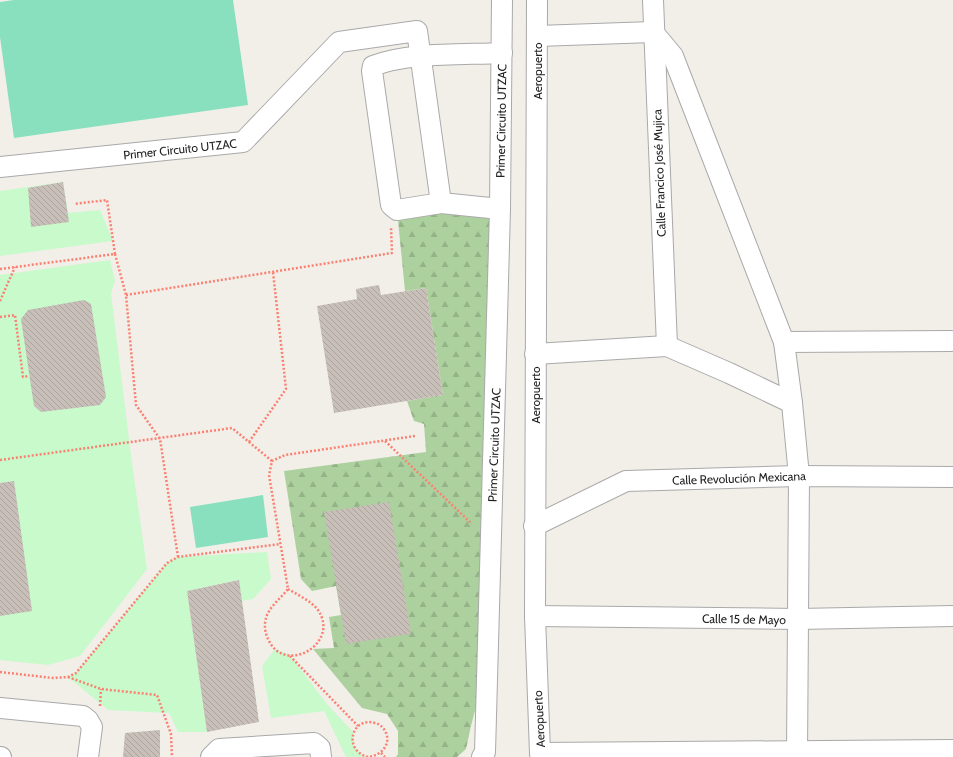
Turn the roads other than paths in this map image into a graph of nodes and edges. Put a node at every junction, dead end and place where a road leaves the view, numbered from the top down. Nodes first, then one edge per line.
1 (502, 0) edge
2 (537, 0) edge
3 (653, 0) edge
4 (653, 32) junction
5 (537, 36) junction
6 (502, 53) junction
7 (421, 56) junction
8 (0, 167) edge
9 (441, 203) junction
10 (500, 209) junction
11 (951, 341) dead end
12 (784, 342) junction
13 (667, 346) junction
14 (535, 354) junction
15 (792, 402) junction
16 (799, 476) junction
17 (953, 477) edge
18 (534, 526) junction
19 (535, 616) junction
20 (953, 616) edge
21 (798, 619) junction
22 (0, 708) edge
23 (953, 750) edge
24 (797, 754) edge
25 (672, 755) edge
26 (541, 756) edge
27 (88, 757) edge
28 (211, 757) edge
29 (321, 757) edge
30 (482, 757) edge

1 - 6 street
2 - 5 street, Aeropuerto
3 - 4 street, Calle Francico José Mujica
4 - 5 street
4 - 12 street
4 - 13 street, Calle Francico José Mujica
5 - 14 street, Aeropuerto
6 - 7 street, Primer Circuito UTZAC
6 - 10 street, Primer Circuito UTZAC
7 - 8 street, Primer Circuito UTZAC
7 - 9 street
7 - 9 street
9 - 10 street
10 - 30 street, Primer Circuito UTZAC
11 - 12 street
12 - 15 street
13 - 14 street
13 - 15 street
14 - 18 street, Aeropuerto
15 - 16 street
16 - 17 street, Calle Revolución Mexicana
16 - 18 street, Calle Revolución Mexicana
16 - 21 street
18 - 19 street, Aeropuerto
19 - 21 street, Calle 15 de Mayo
19 - 26 street, Aeropuerto
20 - 21 street, Calle 15 de Mayo
21 - 24 street
22 - 27 street
23 - 24 street
24 - 25 street
25 - 26 street
28 - 29 street

